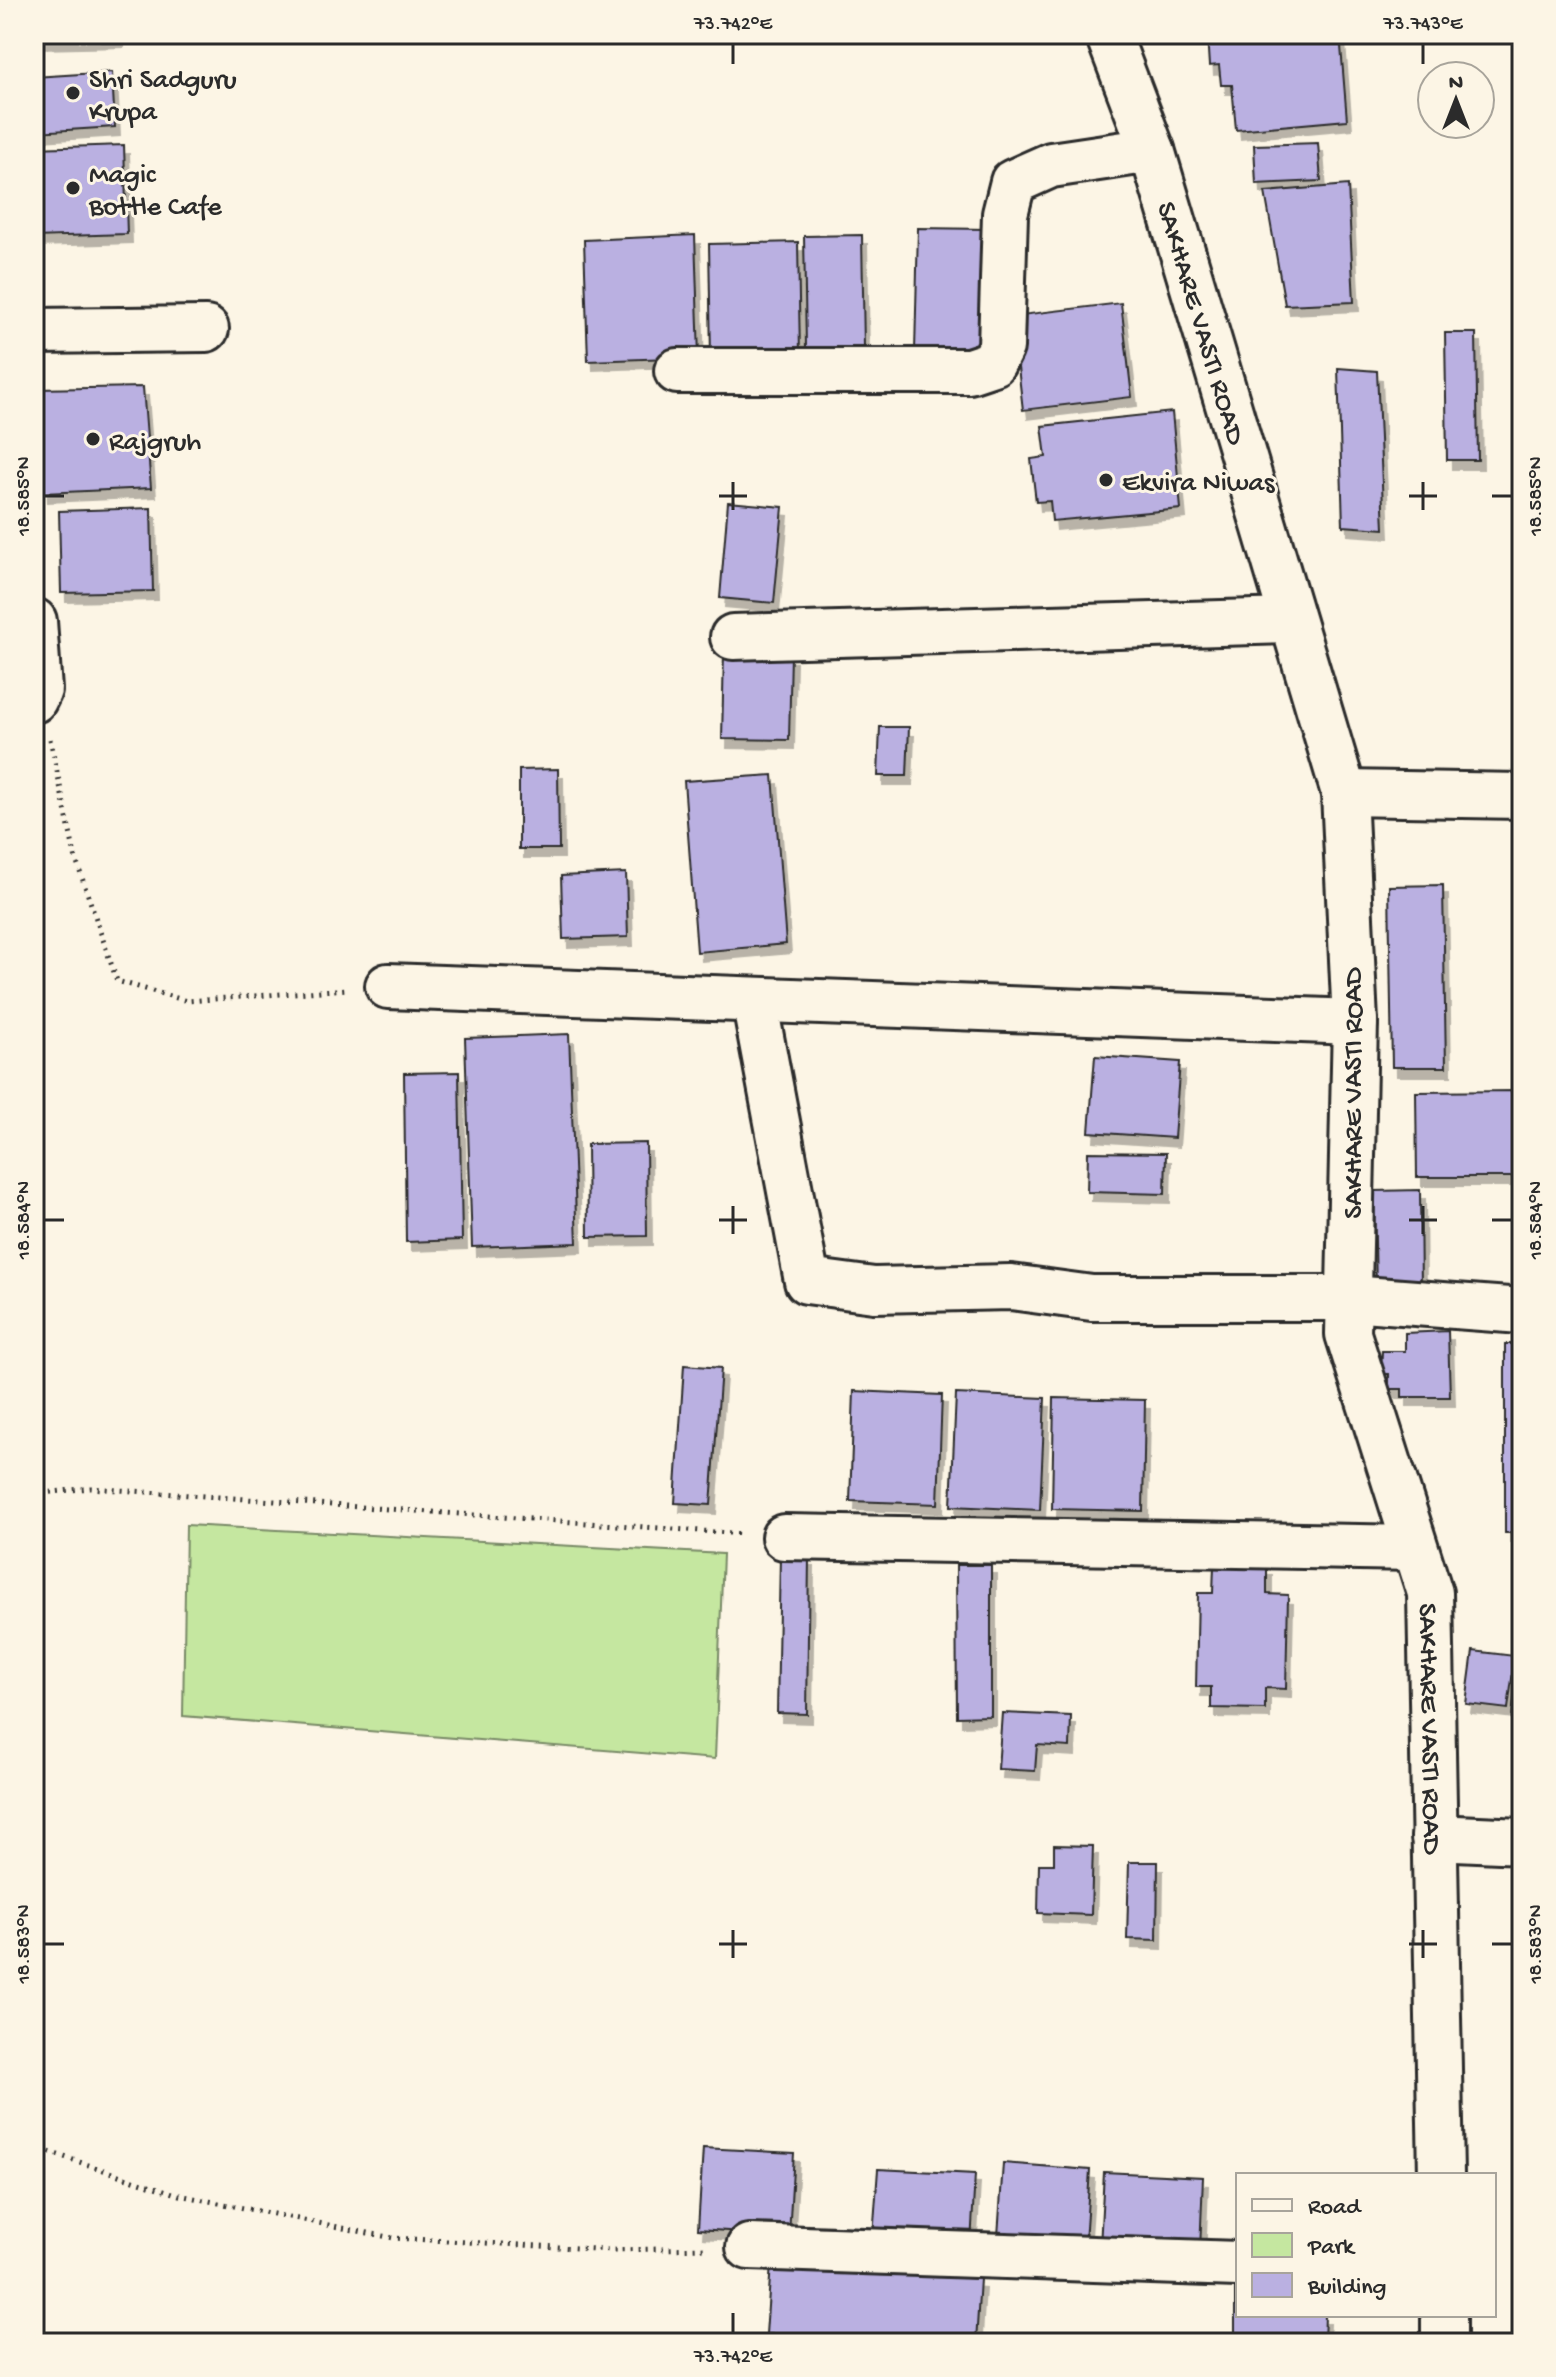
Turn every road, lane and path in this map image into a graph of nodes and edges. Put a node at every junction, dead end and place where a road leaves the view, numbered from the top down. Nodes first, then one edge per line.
1 (1108, 34) edge
2 (1152, 150) junction
3 (206, 329) dead end
4 (34, 331) edge
5 (677, 371) dead end
6 (34, 621) edge
7 (1291, 621) junction
8 (733, 637) dead end
9 (37, 695) edge
10 (1344, 793) junction
11 (1522, 796) edge
12 (388, 986) joint
13 (754, 1000) junction
14 (1355, 1022) junction
15 (1349, 1298) junction
16 (1522, 1311) edge
17 (34, 1494) edge
18 (784, 1537) joint
19 (1415, 1548) junction
20 (1434, 1837) junction
21 (1522, 1841) edge
22 (34, 2147) edge
23 (1441, 2173) edge
24 (749, 2247) joint
25 (1236, 2264) edge
26 (1444, 2317) edge
27 (1444, 2343) edge

1 - 2 street, SAKHARE VASTI ROAD
2 - 5 street
2 - 7 street, SAKHARE VASTI ROAD
3 - 4 street
6 - 9 street
7 - 8 street
7 - 10 street, SAKHARE VASTI ROAD
9 - 12 path
10 - 11 street
10 - 14 street, SAKHARE VASTI ROAD
12 - 13 street
13 - 14 street
13 - 15 street
14 - 15 street, SAKHARE VASTI ROAD
15 - 16 street
15 - 19 street, SAKHARE VASTI ROAD
17 - 18 path
18 - 19 street
19 - 20 street, SAKHARE VASTI ROAD
20 - 21 street
20 - 23 street, SAKHARE VASTI ROAD
22 - 24 path
24 - 25 street
26 - 27 street

